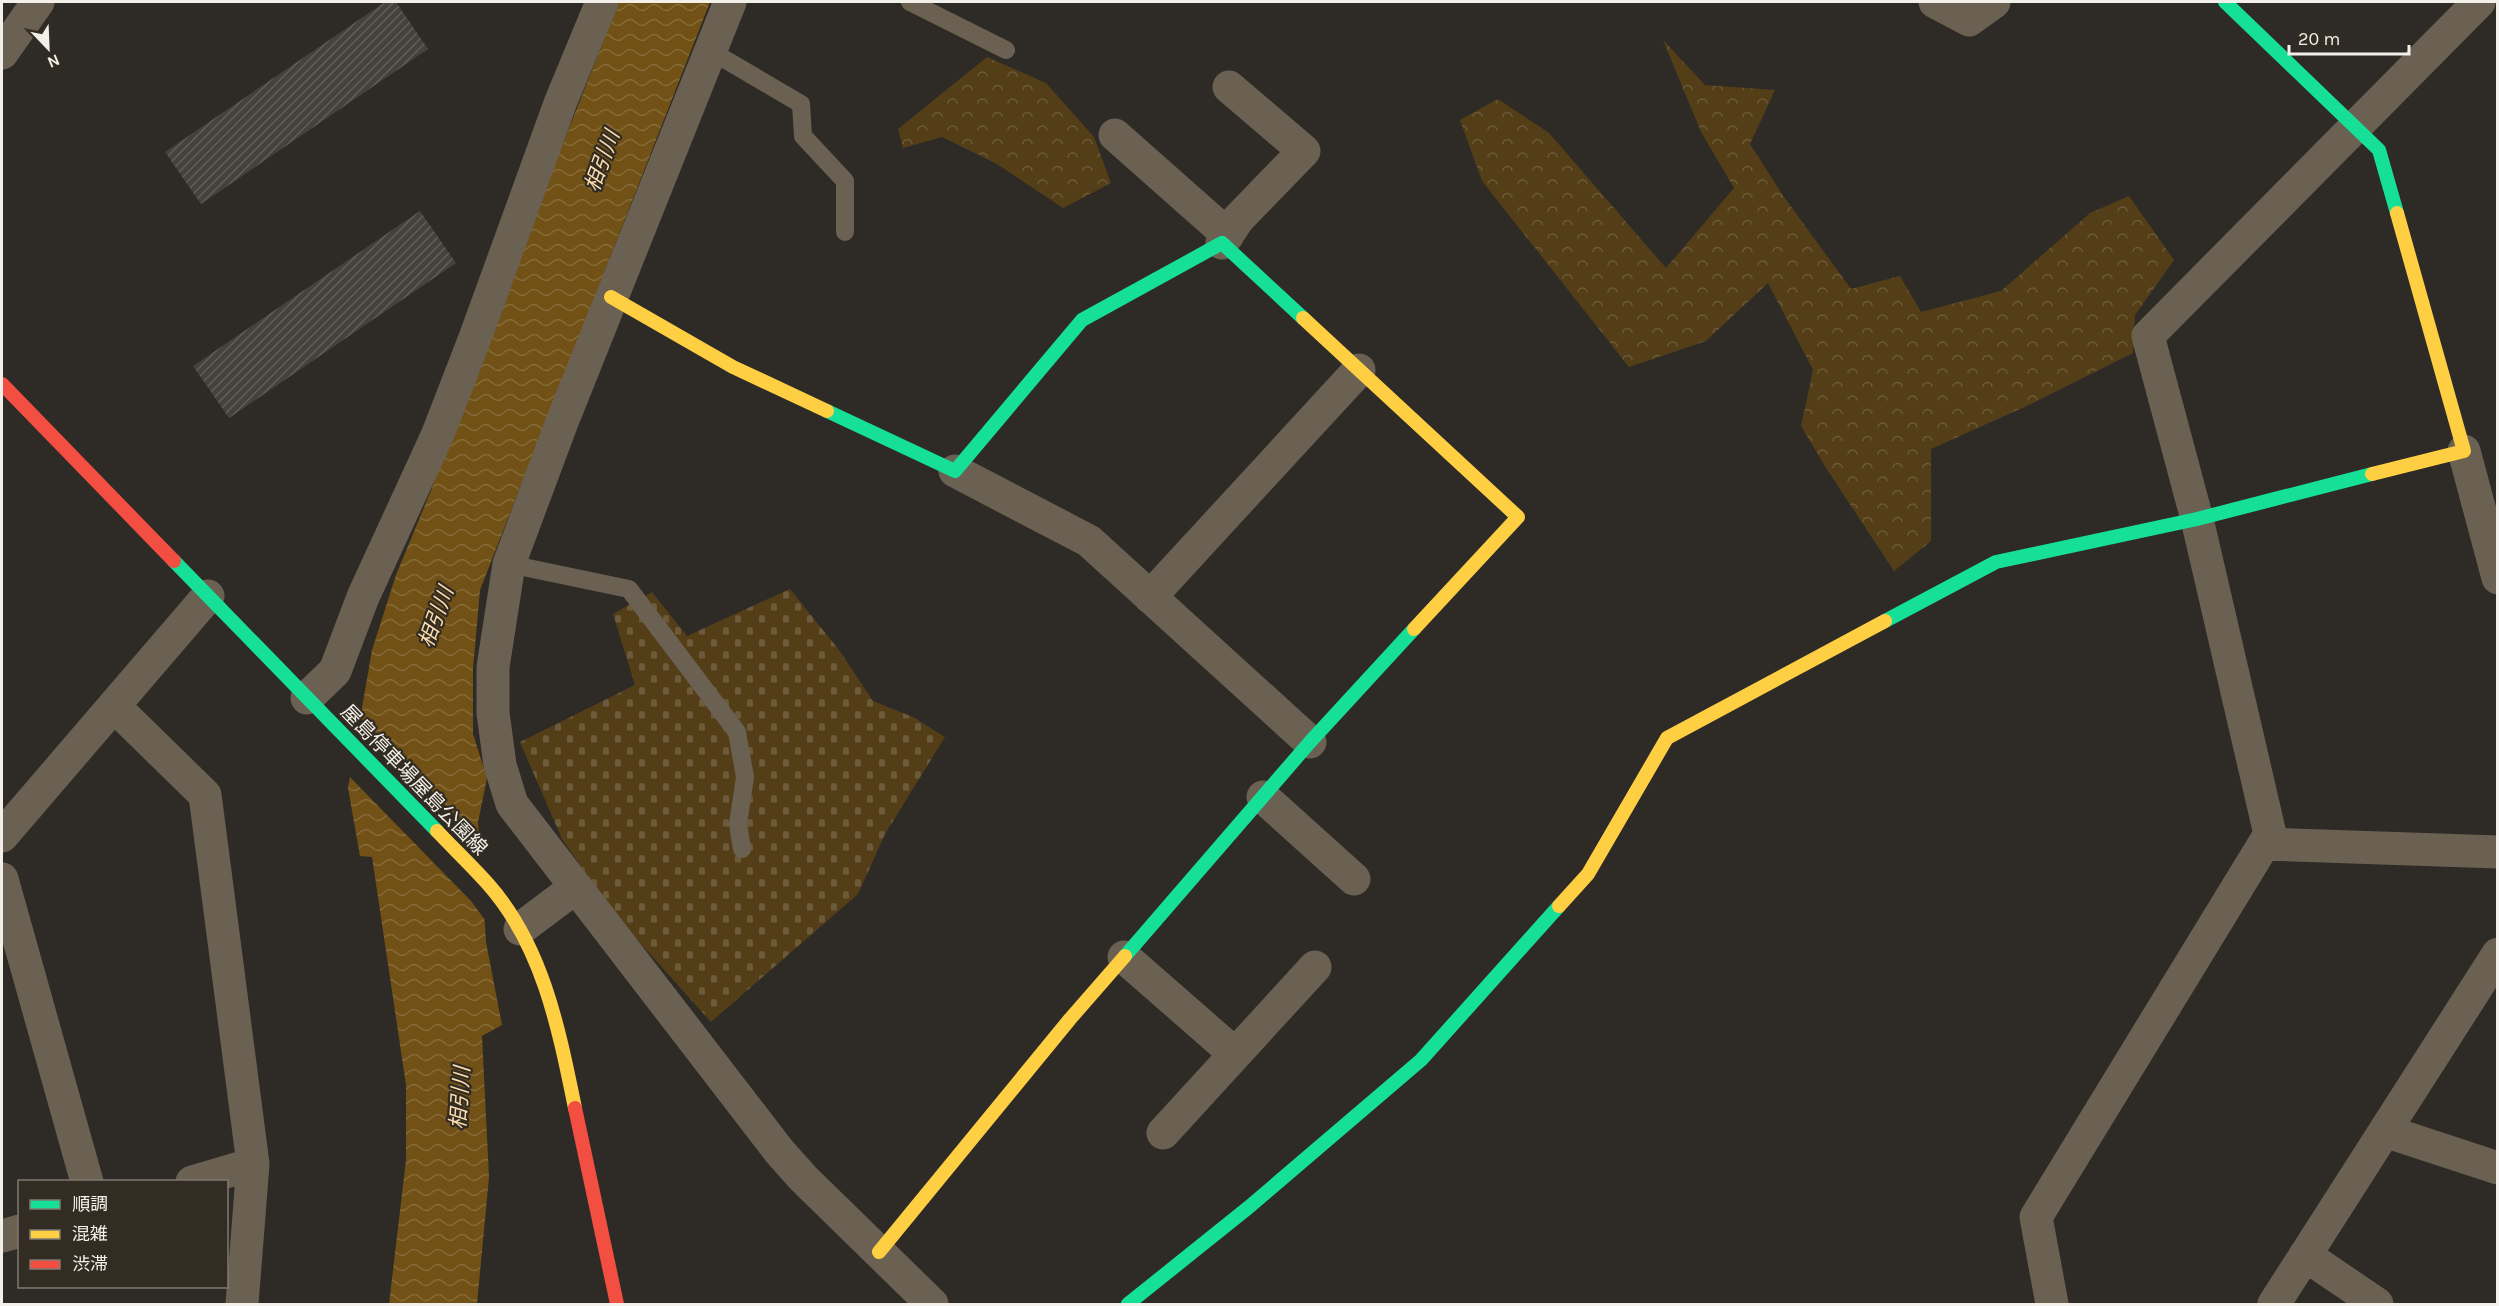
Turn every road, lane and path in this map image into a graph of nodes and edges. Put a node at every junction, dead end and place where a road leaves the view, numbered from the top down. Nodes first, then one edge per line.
1 (38, 2) edge
2 (602, 2) edge
3 (730, 2) edge
4 (910, 2) edge
5 (1935, 2) edge
6 (1994, 2) edge
7 (2225, 2) edge
8 (2479, 2) edge
9 (709, 50) junction
10 (1006, 50) dead end
11 (2, 53) edge
12 (1229, 87) dead end
13 (2354, 127) junction
14 (1115, 135) dead end
15 (845, 232) dead end
16 (1225, 239) junction
17 (611, 297) junction
18 (1359, 370) junction
19 (2, 384) edge
20 (2464, 451) junction
21 (956, 471) junction
22 (2197, 519) junction
23 (509, 564) junction
24 (2498, 578) edge
25 (208, 596) junction
26 (1150, 597) junction
27 (307, 698) junction
28 (114, 706) junction
29 (1310, 742) junction
30 (1263, 797) junction
31 (2, 836) edge
32 (2264, 844) junction
33 (742, 849) dead end
34 (2498, 852) edge
35 (2, 879) edge
36 (1354, 879) dead end
37 (576, 887) junction
38 (514, 920) junction
39 (2498, 954) edge
40 (1124, 957) junction
41 (1315, 968) dead end
42 (1235, 1054) junction
43 (2385, 1131) junction
44 (1163, 1133) dead end
45 (253, 1164) junction
46 (2498, 1168) edge
47 (86, 1180) edge
48 (199, 1180) edge
49 (18, 1232) edge
50 (2, 1236) edge
51 (879, 1252) junction
52 (2305, 1255) junction
53 (242, 1305) edge
54 (617, 1305) edge
55 (932, 1305) edge
56 (1128, 1305) edge
57 (2052, 1305) edge
58 (2274, 1305) edge
59 (2377, 1305) edge

1 - 11 street
2 - 27 street
3 - 9 street
4 - 10 lane
5 - 6 street
7 - 13 street
8 - 13 street
9 - 15 lane
9 - 17 street
12 - 16 street
13 - 20 street
13 - 22 street
14 - 16 street
16 - 18 street
16 - 21 street
17 - 21 street
17 - 23 street
18 - 26 street
18 - 29 street
19 - 25 street, 屋島停車場屋島公園線
20 - 22 street
20 - 24 street
21 - 26 street
22 - 32 street
22 - 56 street
23 - 33 lane
23 - 37 street
25 - 27 street, 屋島停車場屋島公園線
25 - 28 street
26 - 29 street
27 - 38 street, 屋島停車場屋島公園線
28 - 31 street
28 - 45 street
29 - 30 street
30 - 36 street
30 - 40 street
32 - 34 street
32 - 57 street
35 - 47 street
37 - 38 street
37 - 51 street
38 - 54 street, 屋島停車場屋島公園線
39 - 43 street
40 - 42 street
40 - 51 street
41 - 42 street
42 - 44 street
43 - 46 street
43 - 52 street
45 - 48 street
45 - 53 street
49 - 50 street
51 - 55 street
52 - 58 street
52 - 59 street

